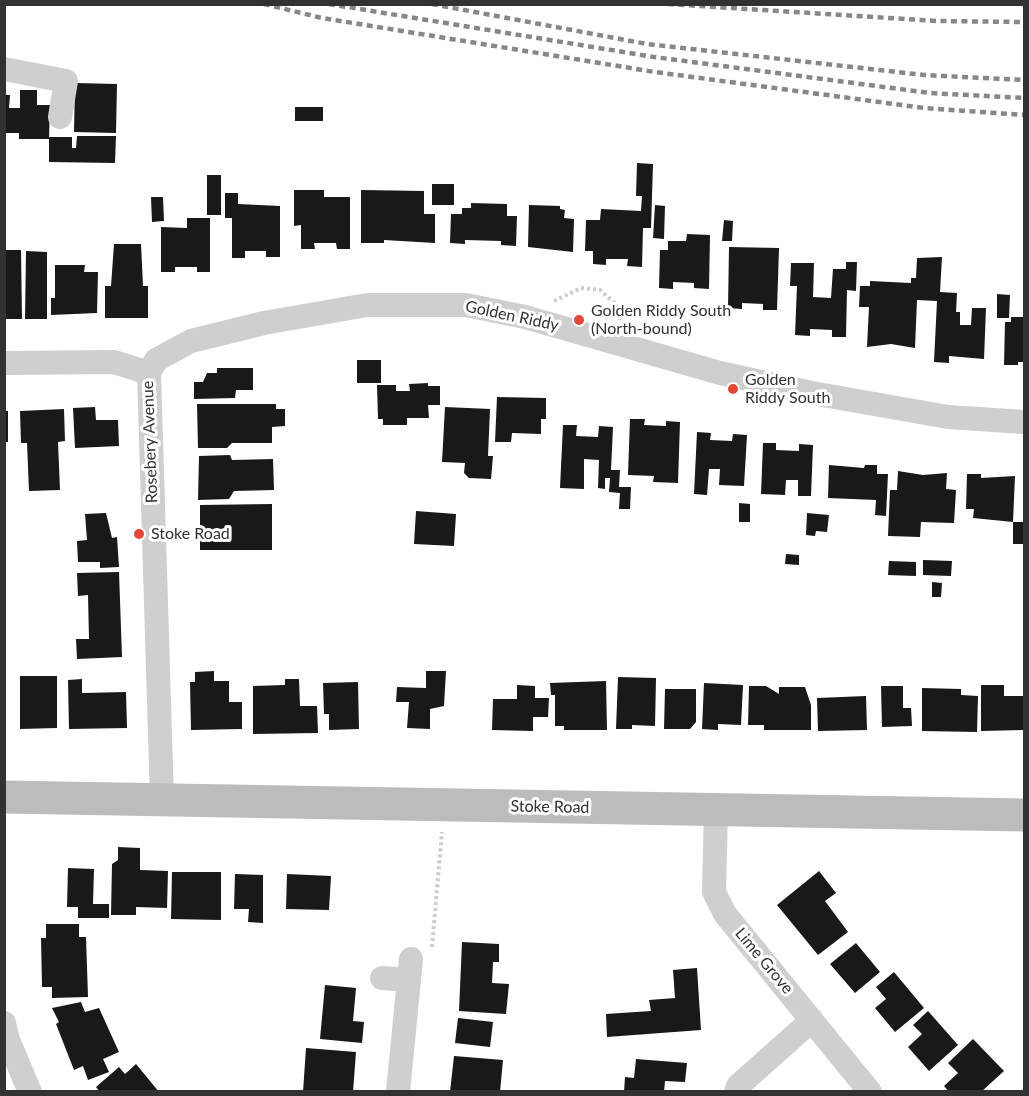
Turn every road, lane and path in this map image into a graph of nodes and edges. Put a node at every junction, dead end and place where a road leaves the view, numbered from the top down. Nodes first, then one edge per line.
1 (4, 69) edge
2 (60, 117) dead end
3 (536, 320) junction
4 (622, 343) junction
5 (4, 363) edge
6 (150, 373) junction
7 (1024, 422) edge
8 (4, 797) edge
9 (162, 800) junction
10 (445, 805) junction
11 (716, 810) junction
12 (1024, 815) edge
13 (410, 970) junction
14 (382, 978) dead end
15 (812, 1020) junction
16 (4, 1023) edge
17 (30, 1092) edge
18 (398, 1092) edge
19 (736, 1092) edge
20 (870, 1092) edge

1 - 2 street
3 - 4 street, Golden Riddy
3 - 4 path
3 - 6 street, Golden Riddy
4 - 7 street, Golden Riddy
5 - 6 street, Rosebery Avenue
6 - 9 street, Rosebery Avenue
8 - 9 street, Stoke Road
9 - 10 street, Stoke Road
10 - 11 street, Stoke Road
10 - 13 path
11 - 12 street, Stoke Road
11 - 15 street, Lime Grove
13 - 14 street
13 - 18 street
15 - 19 street
15 - 20 street, Lime Grove
16 - 17 street

